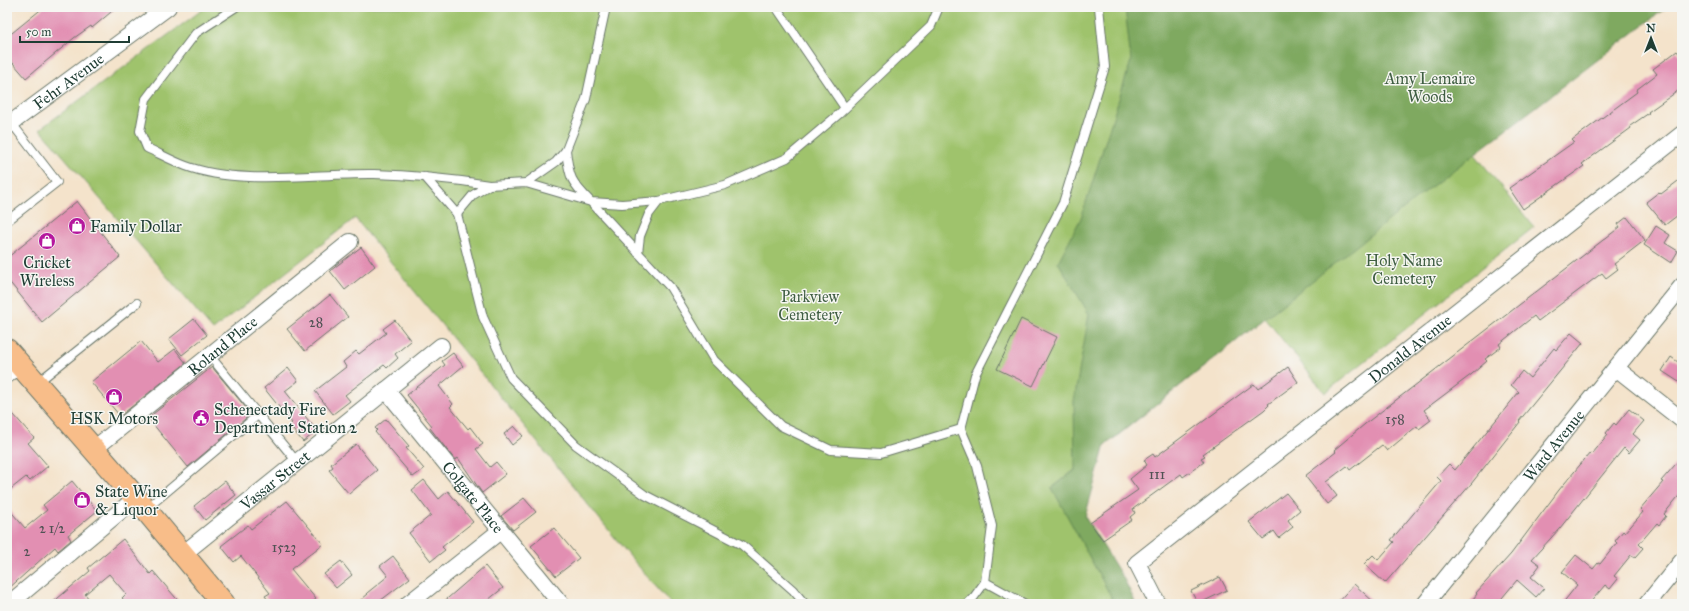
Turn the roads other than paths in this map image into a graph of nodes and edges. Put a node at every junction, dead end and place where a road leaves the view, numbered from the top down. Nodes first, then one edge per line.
1 (168, 7) edge
2 (236, 7) edge
3 (606, 7) edge
4 (776, 7) edge
5 (939, 7) edge
6 (1100, 7) edge
7 (845, 108) junction
8 (9, 122) edge
9 (1682, 134) edge
10 (566, 150) junction
11 (425, 177) junction
12 (526, 183) junction
13 (489, 185) junction
14 (659, 201) junction
15 (591, 202) junction
16 (457, 214) junction
17 (7, 221) edge
18 (350, 242) dead end
19 (638, 253) junction
20 (1682, 286) edge
21 (137, 304) dead end
22 (442, 346) dead end
23 (210, 356) junction
24 (11, 363) edge
25 (1616, 368) junction
26 (36, 384) junction
27 (386, 390) junction
28 (258, 415) junction
29 (1682, 420) edge
30 (960, 429) junction
31 (94, 449) junction
32 (297, 462) junction
33 (141, 504) junction
34 (500, 531) junction
35 (183, 554) junction
36 (1682, 561) edge
37 (985, 582) junction
38 (9, 604) edge
39 (224, 604) edge
40 (408, 604) edge
41 (561, 604) edge
42 (805, 604) edge
43 (967, 604) edge
44 (1024, 604) edge
45 (1158, 604) edge
46 (1425, 604) edge
47 (1646, 604) edge

1 - 8 street, Fehr Avenue
2 - 11 lane
3 - 10 lane
4 - 7 lane
5 - 7 lane
6 - 30 lane
7 - 14 lane
8 - 17 lane
9 - 45 street, Donald Avenue
10 - 12 lane
10 - 15 lane
11 - 13 lane
11 - 16 lane
12 - 13 lane
12 - 15 lane
13 - 16 lane
14 - 15 lane
14 - 19 lane
15 - 19 lane
16 - 42 lane
18 - 23 street, Roland Place
19 - 30 lane
20 - 25 street, Ward Avenue
21 - 26 lane
22 - 27 street, Vassar Street
23 - 28 lane
23 - 31 street, Roland Place
24 - 26 main road
25 - 29 street
25 - 46 street, Ward Avenue
26 - 31 main road
27 - 32 street, Vassar Street
27 - 34 street, Colgate Place
28 - 32 lane
28 - 33 lane
30 - 37 lane
31 - 33 main road
32 - 35 street, Vassar Street
33 - 35 main road
33 - 38 street
34 - 40 street
34 - 41 street, Colgate Place
35 - 39 main road
36 - 47 street
37 - 43 lane
37 - 44 lane

